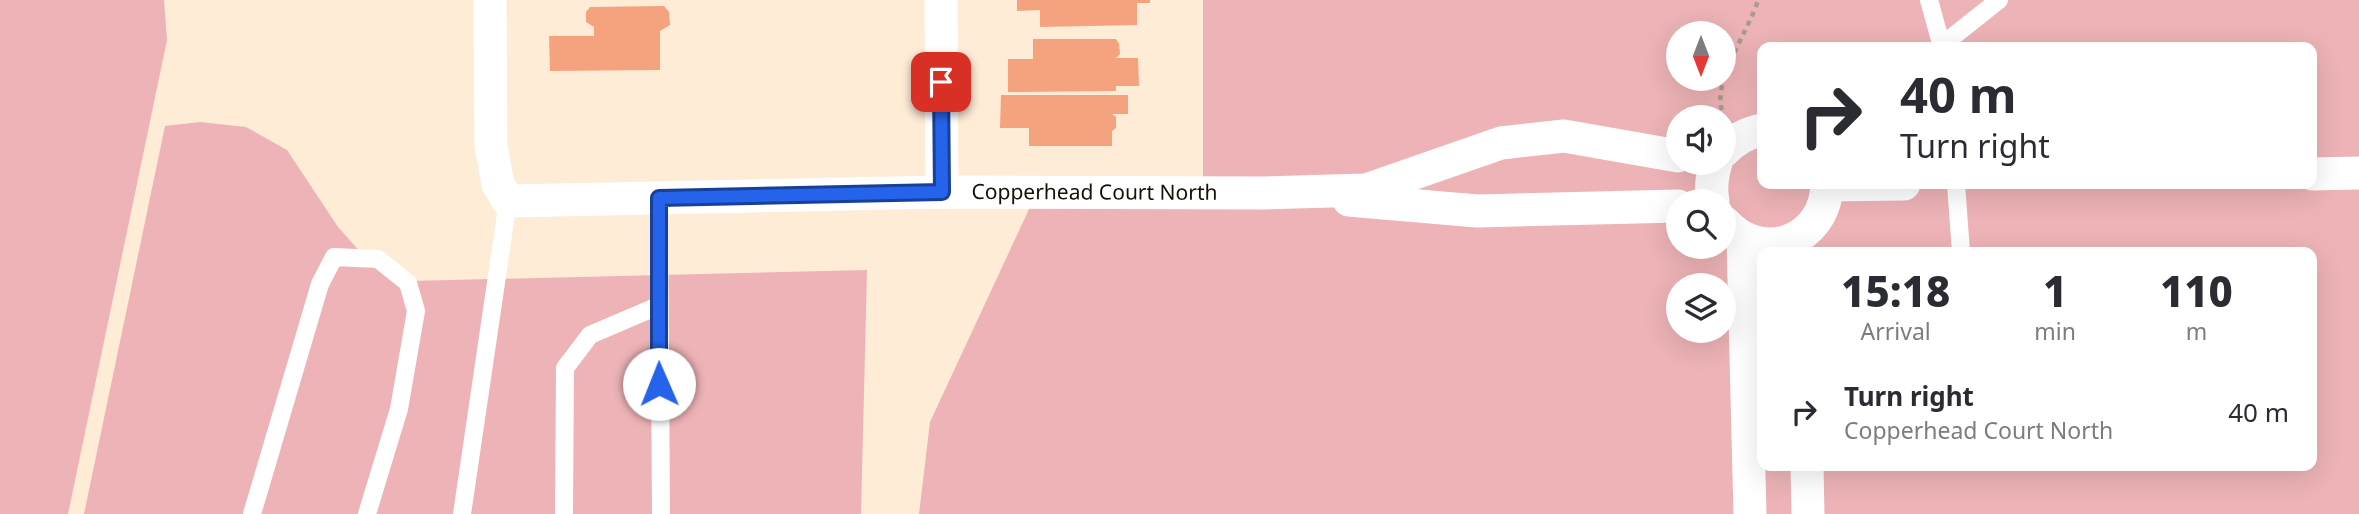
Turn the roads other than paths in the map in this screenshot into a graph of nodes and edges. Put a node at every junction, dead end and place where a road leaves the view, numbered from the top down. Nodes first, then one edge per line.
1 (490, 0) edge
2 (941, 0) edge
3 (1929, 0) edge
4 (1999, 0) edge
5 (1941, 42) edge
6 (1947, 42) edge
7 (1666, 154) edge
8 (2359, 173) edge
9 (2317, 174) edge
10 (1826, 189) edge
11 (1956, 189) edge
12 (942, 192) junction
13 (1263, 193) junction
14 (659, 198) junction
15 (508, 201) junction
16 (1666, 206) edge
17 (1736, 231) edge
18 (1799, 244) edge
19 (1961, 247) edge
20 (1736, 259) edge
21 (658, 306) junction
22 (1807, 471) edge
23 (373, 513) edge
24 (252, 514) edge
25 (462, 514) edge
26 (564, 514) edge
27 (661, 514) edge
28 (1750, 514) edge
29 (1808, 514) edge

1 - 15 street
2 - 12 street
3 - 5 lane
4 - 6 lane
7 - 13 street, Copperhead Court North
8 - 9 street
10 - 18 street
11 - 19 lane
12 - 13 street, Copperhead Court North
12 - 14 street, Copperhead Court North
13 - 16 street, Copperhead Court North
14 - 15 street, Copperhead Court North
14 - 21 lane
15 - 25 lane
17 - 18 street
20 - 28 street
21 - 26 lane
21 - 27 lane
22 - 29 street
23 - 24 lane

